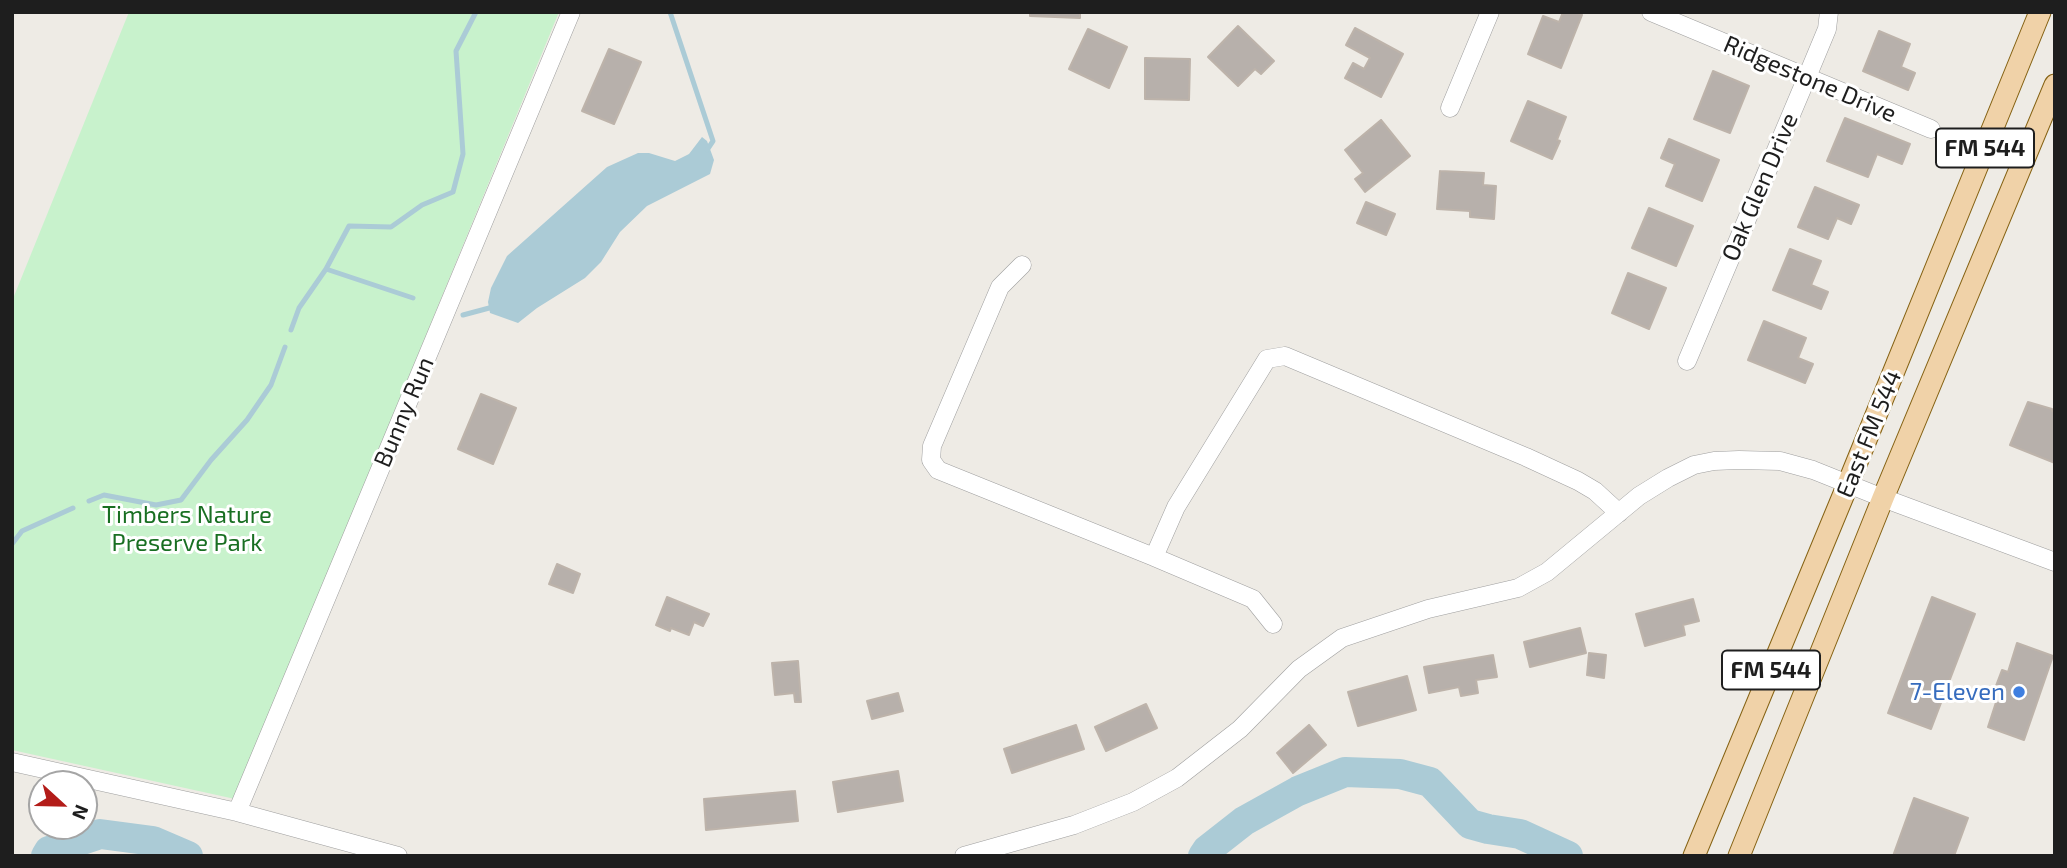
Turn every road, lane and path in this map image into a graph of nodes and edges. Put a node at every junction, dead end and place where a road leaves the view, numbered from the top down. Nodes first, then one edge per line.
1 (571, 12) edge
2 (1490, 12) edge
3 (1651, 12) edge
4 (1829, 12) edge
5 (2040, 12) edge
6 (1807, 77) junction
7 (2055, 85) edge
8 (1450, 108) dead end
9 (1931, 129) dead end
10 (1022, 265) dead end
11 (1687, 361) dead end
12 (1848, 484) junction
13 (1883, 498) junction
14 (1619, 513) junction
15 (1154, 556) junction
16 (2055, 562) edge
17 (1273, 624) dead end
18 (12, 762) edge
19 (237, 812) junction
20 (398, 856) edge
21 (964, 856) edge
22 (1694, 856) edge
23 (1740, 856) edge

1 - 19 street, Bunny Run
2 - 8 street
3 - 6 street, Ridgestone Drive
4 - 6 street, Oak Glen Drive
5 - 12 main road, East FM 544 / FM 544
6 - 9 street, Ridgestone Drive
6 - 11 street, Oak Glen Drive
7 - 13 main road, East FM 544 / FM 544
10 - 15 street
12 - 13 street
12 - 14 street
12 - 22 main road, East FM 544 / FM 544
13 - 16 street
13 - 23 main road, East FM 544 / FM 544
14 - 15 street
14 - 21 street
15 - 17 street
18 - 19 street
19 - 20 street

